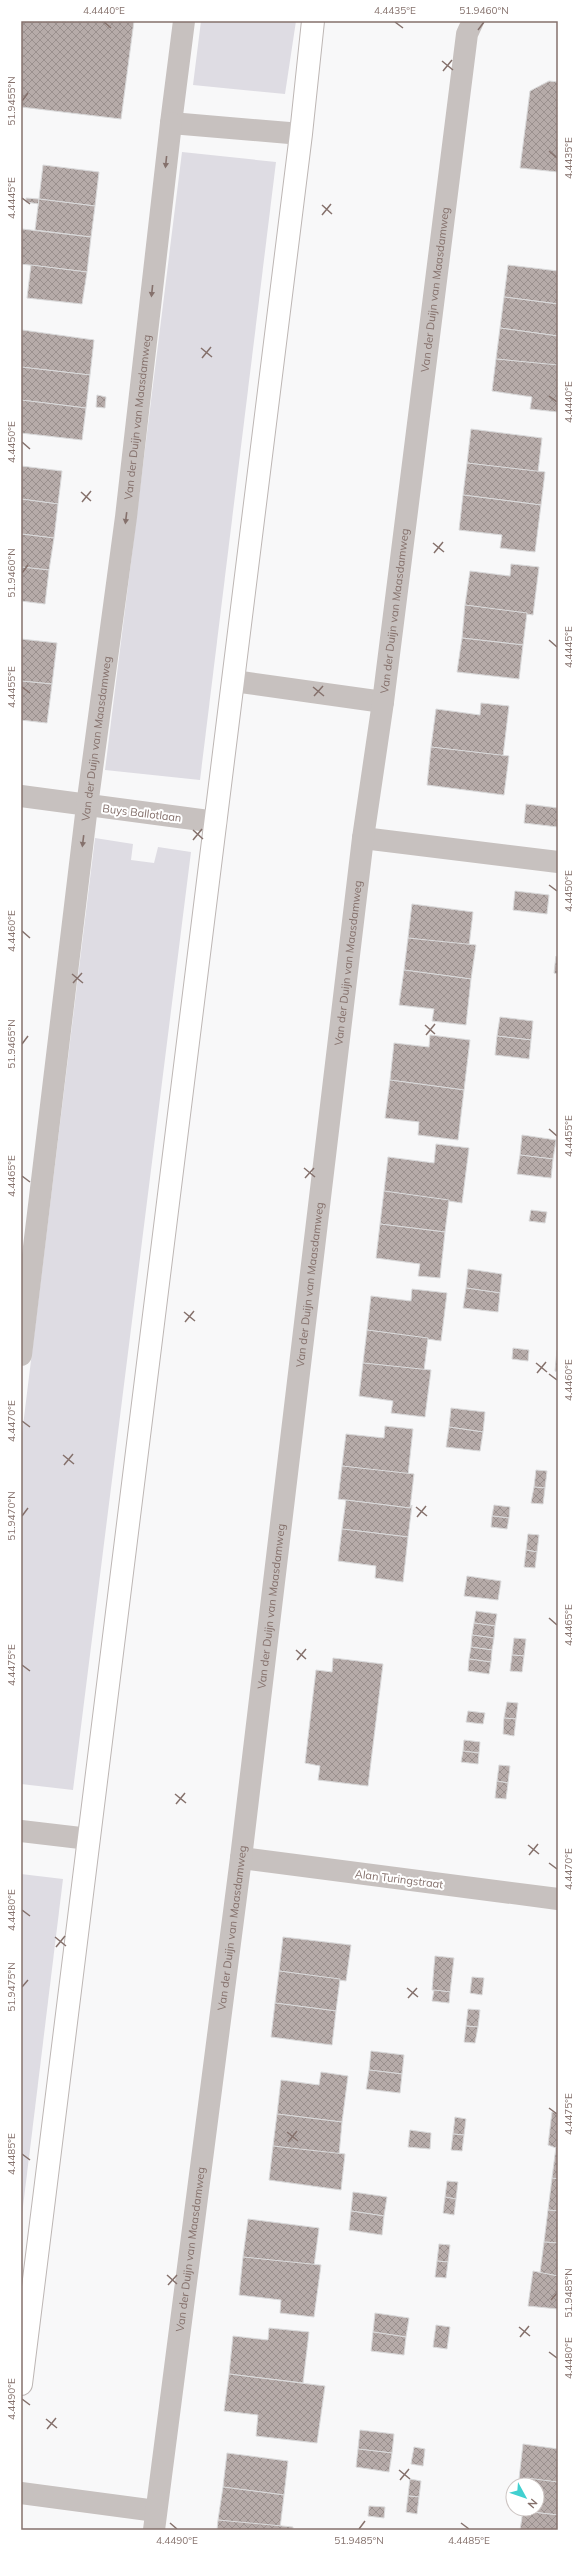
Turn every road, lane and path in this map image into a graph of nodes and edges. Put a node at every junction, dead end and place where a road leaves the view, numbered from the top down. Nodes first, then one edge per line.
1 (184, 21) edge
2 (313, 21) edge
3 (319, 21) edge
4 (473, 21) edge
5 (310, 59) junction
6 (170, 123) junction
7 (301, 134) junction
8 (234, 681) junction
9 (383, 702) junction
10 (21, 796) edge
11 (87, 806) junction
12 (216, 822) junction
13 (363, 838) junction
14 (558, 862) edge
15 (21, 1355) edge
16 (21, 1830) edge
17 (89, 1839) junction
18 (241, 1858) junction
19 (558, 1900) edge
20 (21, 2384) edge
21 (21, 2493) edge
22 (155, 2521) edge

1 - 6 street, Van der Duijn van Maasdamweg
2 - 5 street
3 - 5 street
4 - 9 street, Van der Duijn van Maasdamweg
5 - 7 street
6 - 7 street
6 -> 11 street, Van der Duijn van Maasdamweg
7 - 8 street
8 - 9 street, Van der Duijn van Maasdamweg
8 - 12 street
9 - 13 street, Van der Duijn van Maasdamweg
10 - 11 street, Buys Ballotlaan
11 - 12 street, Buys Ballotlaan
11 -> 15 street, Van der Duijn van Maasdamweg
12 - 17 street
13 - 14 street
13 - 18 street, Van der Duijn van Maasdamweg
16 - 17 street
17 - 20 street
18 - 19 street, Alan Turingstraat
18 - 22 street, Van der Duijn van Maasdamweg
21 - 22 street, Van der Duijn van Maasdamweg

